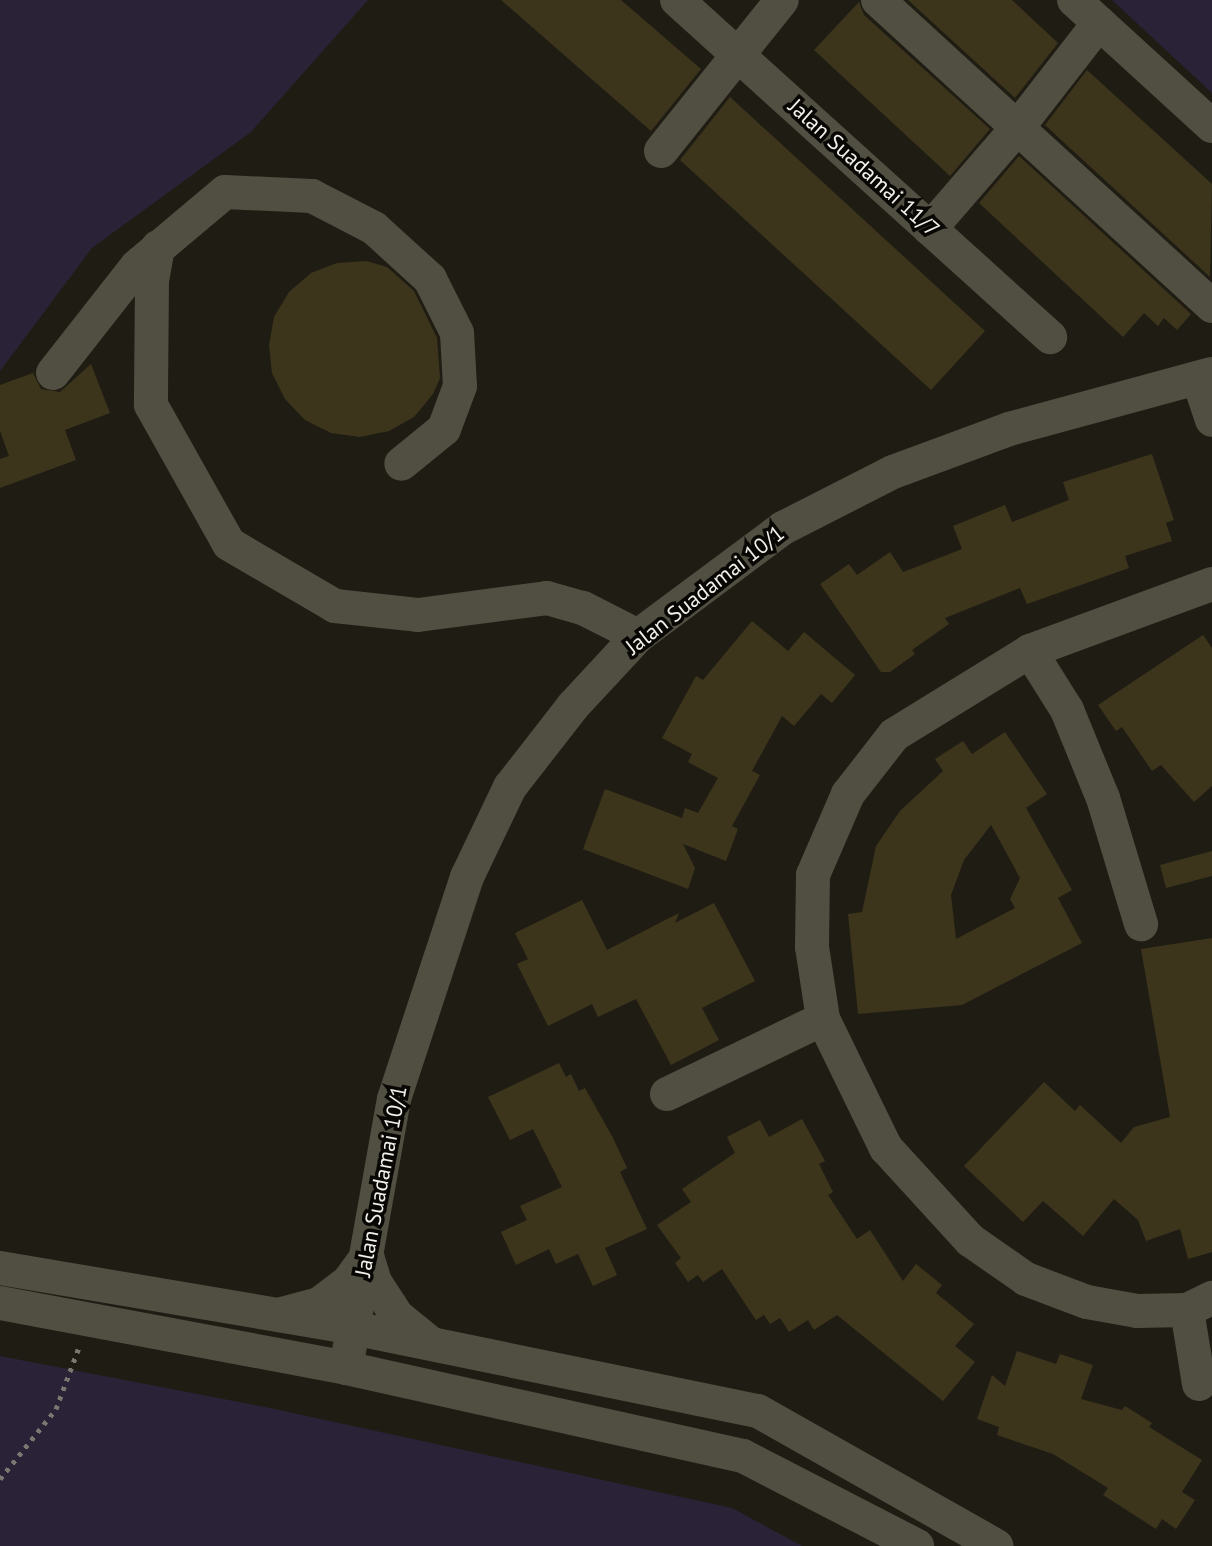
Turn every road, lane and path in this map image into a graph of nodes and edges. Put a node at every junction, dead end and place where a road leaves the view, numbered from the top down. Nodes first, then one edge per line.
1 (677, 0) edge
2 (782, 0) edge
3 (878, 0) edge
4 (1074, 0) edge
5 (1099, 23) junction
6 (740, 55) junction
7 (1212, 126) edge
8 (1018, 127) junction
9 (661, 151) dead end
10 (930, 229) junction
11 (158, 247) junction
12 (1212, 306) edge
13 (1050, 337) dead end
14 (53, 373) dead end
15 (1205, 376) edge
16 (1212, 420) edge
17 (401, 464) dead end
18 (1212, 584) edge
19 (638, 636) junction
20 (1030, 651) junction
21 (1141, 924) dead end
22 (823, 1019) junction
23 (667, 1094) dead end
24 (367, 1256) junction
25 (0, 1268) edge
26 (0, 1303) edge
27 (1199, 1304) edge
28 (277, 1315) junction
29 (89, 1320) junction
30 (353, 1328) junction
31 (433, 1345) junction
32 (346, 1368) junction
33 (1199, 1384) dead end
34 (0, 1479) edge
35 (917, 1546) edge
36 (997, 1546) edge

1 - 6 street, Jalan Suadamai 11/7
2 - 6 street
3 - 8 street
4 - 5 street
5 - 7 street
5 - 8 street
6 - 9 street
6 - 10 street, Jalan Suadamai 11/7
8 - 10 street
8 - 12 street
10 - 13 street, Jalan Suadamai 11/7
11 - 14 street
11 - 17 street
11 - 19 street
15 - 16 street
15 - 19 street, Jalan Suadamai 10/1
18 - 20 street
19 - 24 street, Jalan Suadamai 10/1
20 - 21 street
20 - 22 street
22 - 23 street
22 - 27 street
24 - 28 street
24 - 30 street, Jalan Suadamai 10/1
24 - 31 street
25 - 28 street
26 - 29 street
27 - 33 street
28 - 30 street
29 - 32 street
29 - 34 path
30 - 31 street
30 - 32 street, Jalan Suadamai 10/1
31 - 36 street
32 - 35 street

